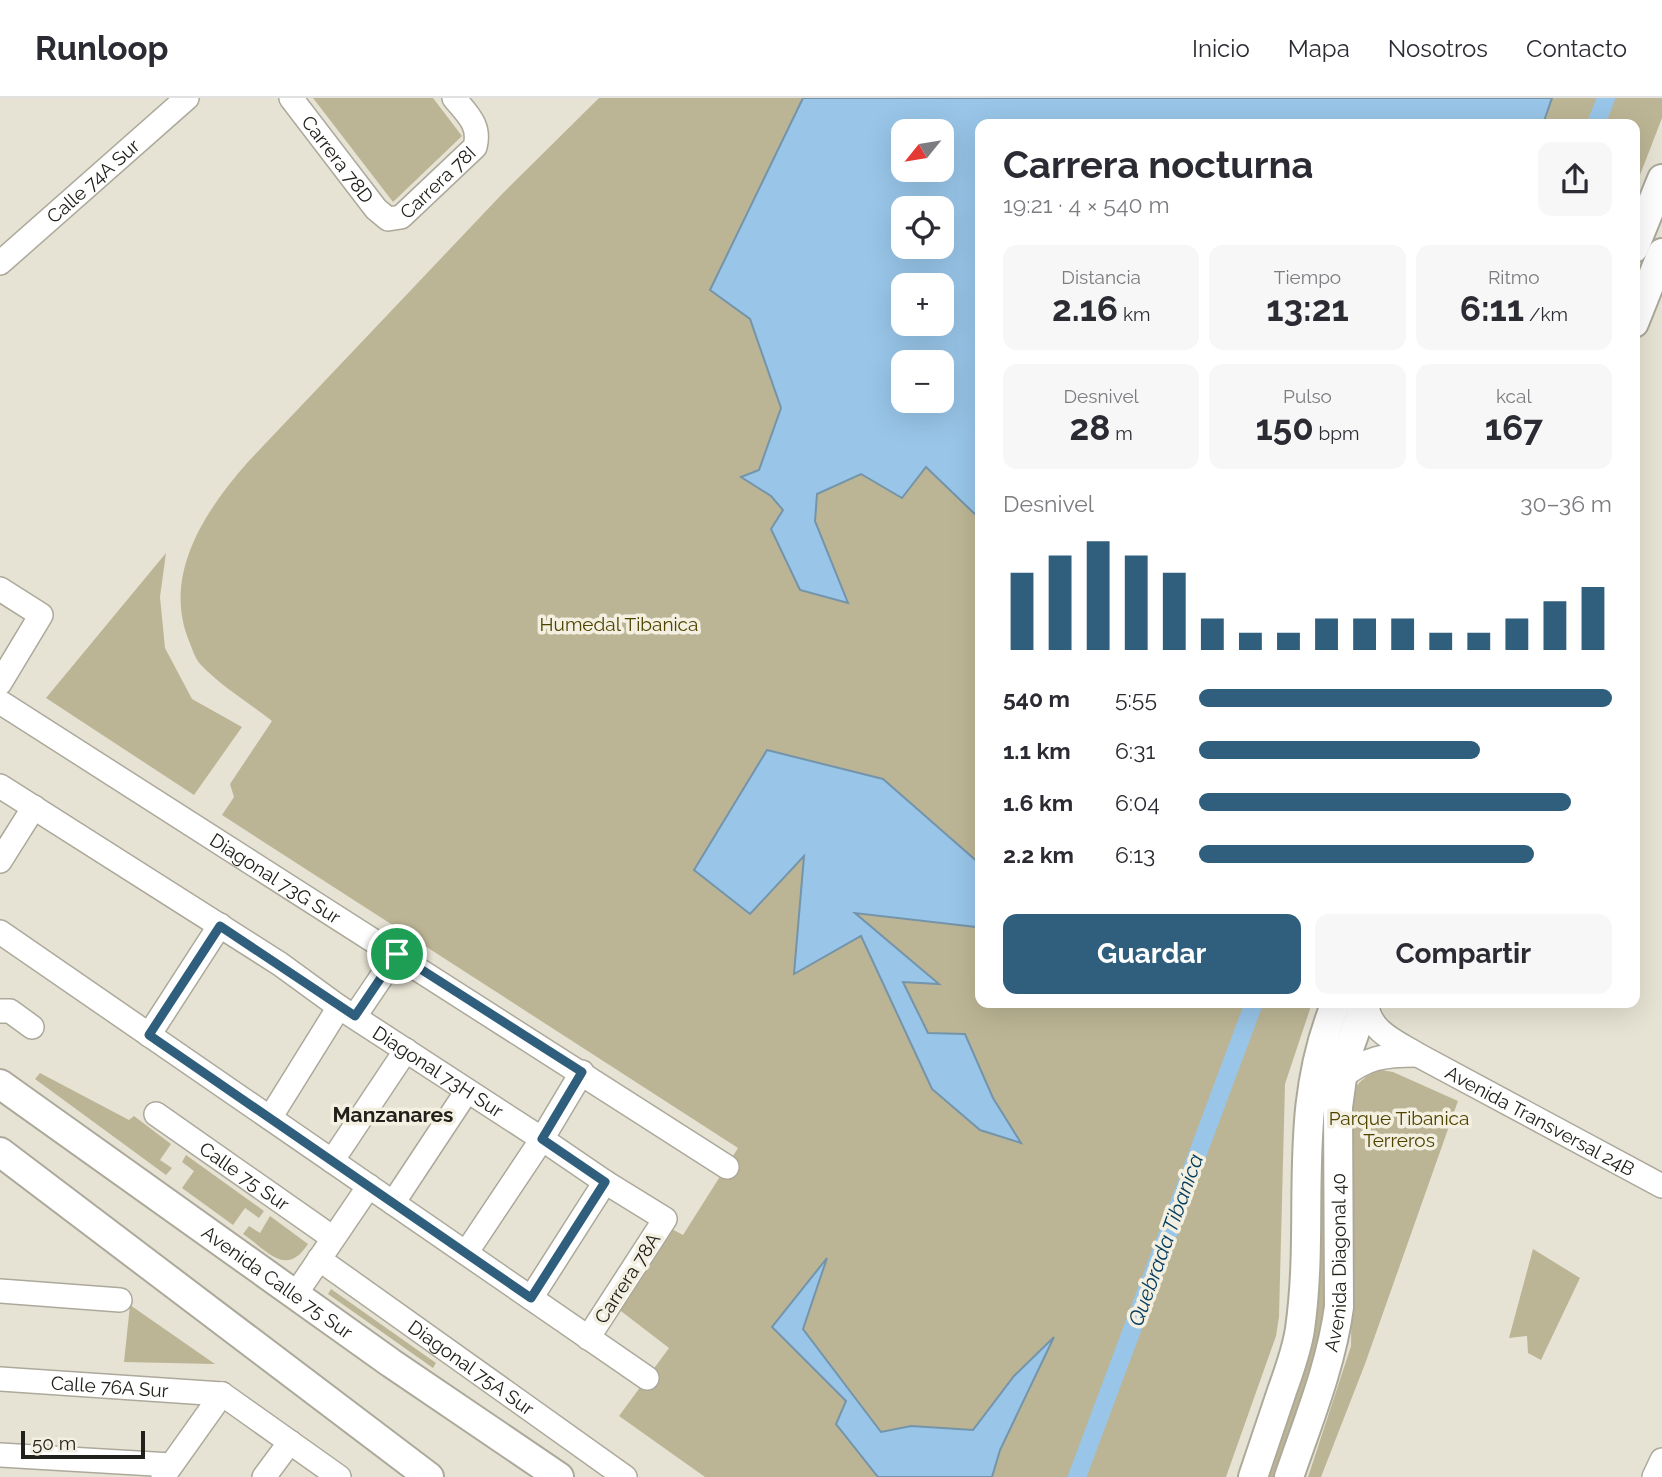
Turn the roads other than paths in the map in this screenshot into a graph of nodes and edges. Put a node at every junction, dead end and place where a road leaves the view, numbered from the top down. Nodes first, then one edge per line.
1 (187, 98) edge
2 (291, 98) edge
3 (454, 98) edge
4 (1662, 179) edge
5 (388, 219) joint
6 (1640, 233) edge
7 (1662, 253) edge
8 (0, 263) edge
9 (1640, 308) edge
10 (0, 589) edge
11 (0, 683) edge
12 (0, 702) edge
13 (0, 786) edge
14 (34, 807) junction
15 (0, 860) edge
16 (220, 926) junction
17 (0, 932) edge
18 (397, 954) junction
19 (1334, 1008) edge
20 (1364, 1008) edge
21 (1367, 1008) edge
22 (0, 1010) edge
23 (347, 1012) junction
24 (32, 1027) dead end
25 (149, 1035) junction
26 (406, 1050) junction
27 (1418, 1055) junction
28 (582, 1072) junction
29 (1340, 1079) junction
30 (0, 1084) edge
31 (467, 1091) junction
32 (156, 1114) dead end
33 (270, 1118) junction
34 (542, 1139) junction
35 (0, 1152) edge
36 (332, 1161) junction
37 (727, 1167) dead end
38 (605, 1182) junction
39 (369, 1186) junction
40 (1662, 1186) edge
41 (393, 1203) junction
42 (665, 1219) joint
43 (333, 1238) junction
44 (466, 1253) junction
45 (319, 1259) junction
46 (0, 1291) edge
47 (295, 1295) junction
48 (531, 1298) junction
49 (120, 1300) dead end
50 (588, 1338) junction
51 (647, 1378) dead end
52 (0, 1379) edge
53 (222, 1394) junction
54 (290, 1442) junction
55 (0, 1455) edge
56 (1662, 1460) edge
57 (166, 1471) edge
58 (264, 1477) edge
59 (339, 1477) edge
60 (429, 1477) edge
61 (559, 1477) edge
62 (625, 1477) edge
63 (1253, 1477) edge
64 (1289, 1477) edge
65 (1654, 1477) edge

1 - 8 street, Calle 74A Sur
2 - 5 street, Carrera 78D
3 - 5 street, Carrera 78I
4 - 6 main road
7 - 9 main road
10 - 11 street
12 - 18 street, Diagonal 73G Sur
13 - 14 street, Diagonal 73H Sur
14 - 15 street
14 - 16 street, Diagonal 73H Sur
16 - 23 street, Diagonal 73H Sur
16 - 25 street
17 - 25 street
18 - 23 street
18 - 28 street, Diagonal 73G Sur
19 - 63 main road, Avenida Diagonal 40
20 - 29 main road, Avenida Diagonal 40
21 - 27 street, Avenida Transversal 24B
22 - 24 street
23 - 26 street, Diagonal 73H Sur
23 - 33 street
25 - 33 street
26 - 31 street, Diagonal 73H Sur
26 - 36 street
27 - 29 street
27 - 40 street, Avenida Transversal 24B
28 - 34 street
28 - 37 street, Diagonal 73G Sur
29 - 64 main road, Avenida Diagonal 40
30 - 47 main road, Avenida Calle 75 Sur
31 - 34 street, Diagonal 73H Sur
31 - 41 street
32 - 43 street, Calle 75 Sur
33 - 36 street
34 - 38 street, Diagonal 73H Sur
34 - 44 street
35 - 60 main road
36 - 39 street
38 - 42 street, Diagonal 73H Sur
38 - 48 street
39 - 41 street
39 - 43 street
41 - 44 street
42 - 50 street, Carrera 78A
43 - 45 street
44 - 48 street
45 - 47 street
45 - 62 street, Diagonal 75A Sur
46 - 49 street
47 - 61 main road, Avenida Calle 75 Sur
48 - 50 street
50 - 51 street
52 - 53 street, Calle 76A Sur
53 - 54 street
53 - 57 street
54 - 58 street
54 - 59 street
55 - 57 street
56 - 65 street

